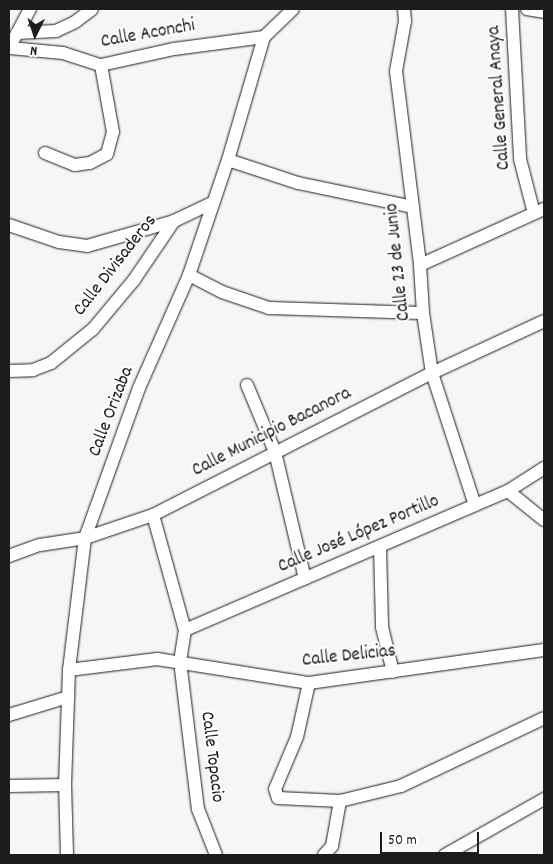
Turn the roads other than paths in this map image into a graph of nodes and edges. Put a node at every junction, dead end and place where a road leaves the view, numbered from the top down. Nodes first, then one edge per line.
1 (30, 9) edge
2 (92, 9) edge
3 (293, 9) edge
4 (404, 9) edge
5 (512, 9) edge
6 (527, 9) edge
7 (544, 12) edge
8 (17, 33) junction
9 (264, 38) junction
10 (9, 49) edge
11 (101, 65) junction
12 (45, 153) dead end
13 (228, 160) junction
14 (214, 202) junction
15 (413, 207) junction
16 (539, 211) edge
17 (174, 221) junction
18 (9, 225) edge
19 (420, 265) junction
20 (189, 275) junction
21 (423, 313) junction
22 (544, 321) edge
23 (9, 371) edge
24 (432, 373) junction
25 (247, 385) dead end
26 (275, 452) junction
27 (544, 468) edge
28 (508, 491) junction
29 (475, 505) junction
30 (153, 515) junction
31 (544, 520) edge
32 (85, 538) junction
33 (380, 548) junction
34 (9, 556) edge
35 (304, 579) junction
36 (184, 630) junction
37 (544, 650) edge
38 (180, 661) junction
39 (70, 670) junction
40 (393, 672) junction
41 (309, 683) junction
42 (68, 697) junction
43 (9, 715) edge
44 (544, 718) edge
45 (65, 785) junction
46 (9, 786) edge
47 (544, 799) edge
48 (340, 801) junction
49 (66, 855) edge
50 (216, 855) edge
51 (324, 855) edge
52 (445, 855) edge

1 - 8 street
2 - 8 street
3 - 9 street, Calle Orizaba
4 - 15 street, Calle 23 de Junio
5 - 16 street, Calle General Anaya
6 - 7 street
8 - 10 street
9 - 11 street, Calle Aconchi
9 - 13 street, Calle Orizaba
10 - 11 street, Calle Aconchi
11 - 12 street
13 - 14 street, Calle Orizaba
13 - 15 street
14 - 17 street
14 - 20 street, Calle Orizaba
15 - 19 street, Calle 23 de Junio
16 - 19 street
17 - 18 street
17 - 23 street, Calle Divisaderos
19 - 21 street, Calle 23 de Junio
20 - 21 street
20 - 32 street, Calle Orizaba
21 - 24 street, Calle 23 de Junio
22 - 24 street, Calle Municipio Bacanora
24 - 26 street, Calle Municipio Bacanora
24 - 29 street, Calle 23 de Junio
25 - 26 street
26 - 30 street, Calle Municipio Bacanora
26 - 35 street
27 - 28 street, Calle José López Portillo
28 - 29 street, Calle José López Portillo
28 - 31 street
29 - 33 street, Calle José López Portillo
30 - 32 street, Calle Municipio Bacanora
30 - 36 street
32 - 34 street, Calle Municipio Bacanora
32 - 39 street, Calle Orizaba
33 - 35 street, Calle José López Portillo
33 - 40 street
35 - 36 street, Calle José López Portillo
36 - 38 street, Calle Topacio
37 - 40 street, Calle Delicias
38 - 39 street, Calle Delicias
38 - 41 street, Calle Delicias
38 - 50 street, Calle Topacio
39 - 42 street, Calle Orizaba
40 - 41 street, Calle Delicias
41 - 48 street
42 - 43 street
42 - 45 street, Calle Orizaba
44 - 48 street
45 - 46 street
45 - 49 street, Calle Orizaba
47 - 52 street
48 - 51 street

